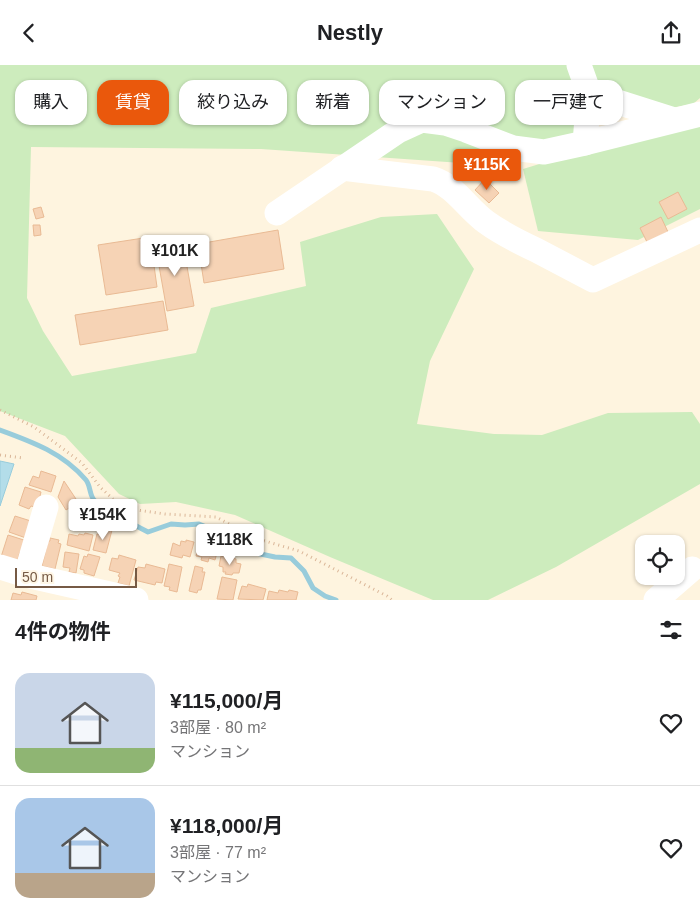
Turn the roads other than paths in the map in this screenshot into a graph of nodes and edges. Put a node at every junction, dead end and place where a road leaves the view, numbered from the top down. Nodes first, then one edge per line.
1 (580, 65) edge
2 (585, 80) edge
3 (623, 104) edge
4 (700, 114) edge
5 (674, 120) junction
6 (586, 125) edge
7 (585, 143) junction
8 (342, 168) junction
9 (277, 213) dead end
10 (700, 230) edge
11 (46, 507) dead end
12 (0, 567) edge
13 (692, 569) dead end
14 (26, 575) junction
15 (136, 600) edge
16 (656, 600) edge

1 - 2 street
3 - 5 street
4 - 5 street
5 - 7 street
6 - 7 street
7 - 8 street
8 - 9 street
8 - 10 street
11 - 14 street
12 - 14 street
13 - 16 street
14 - 15 street

